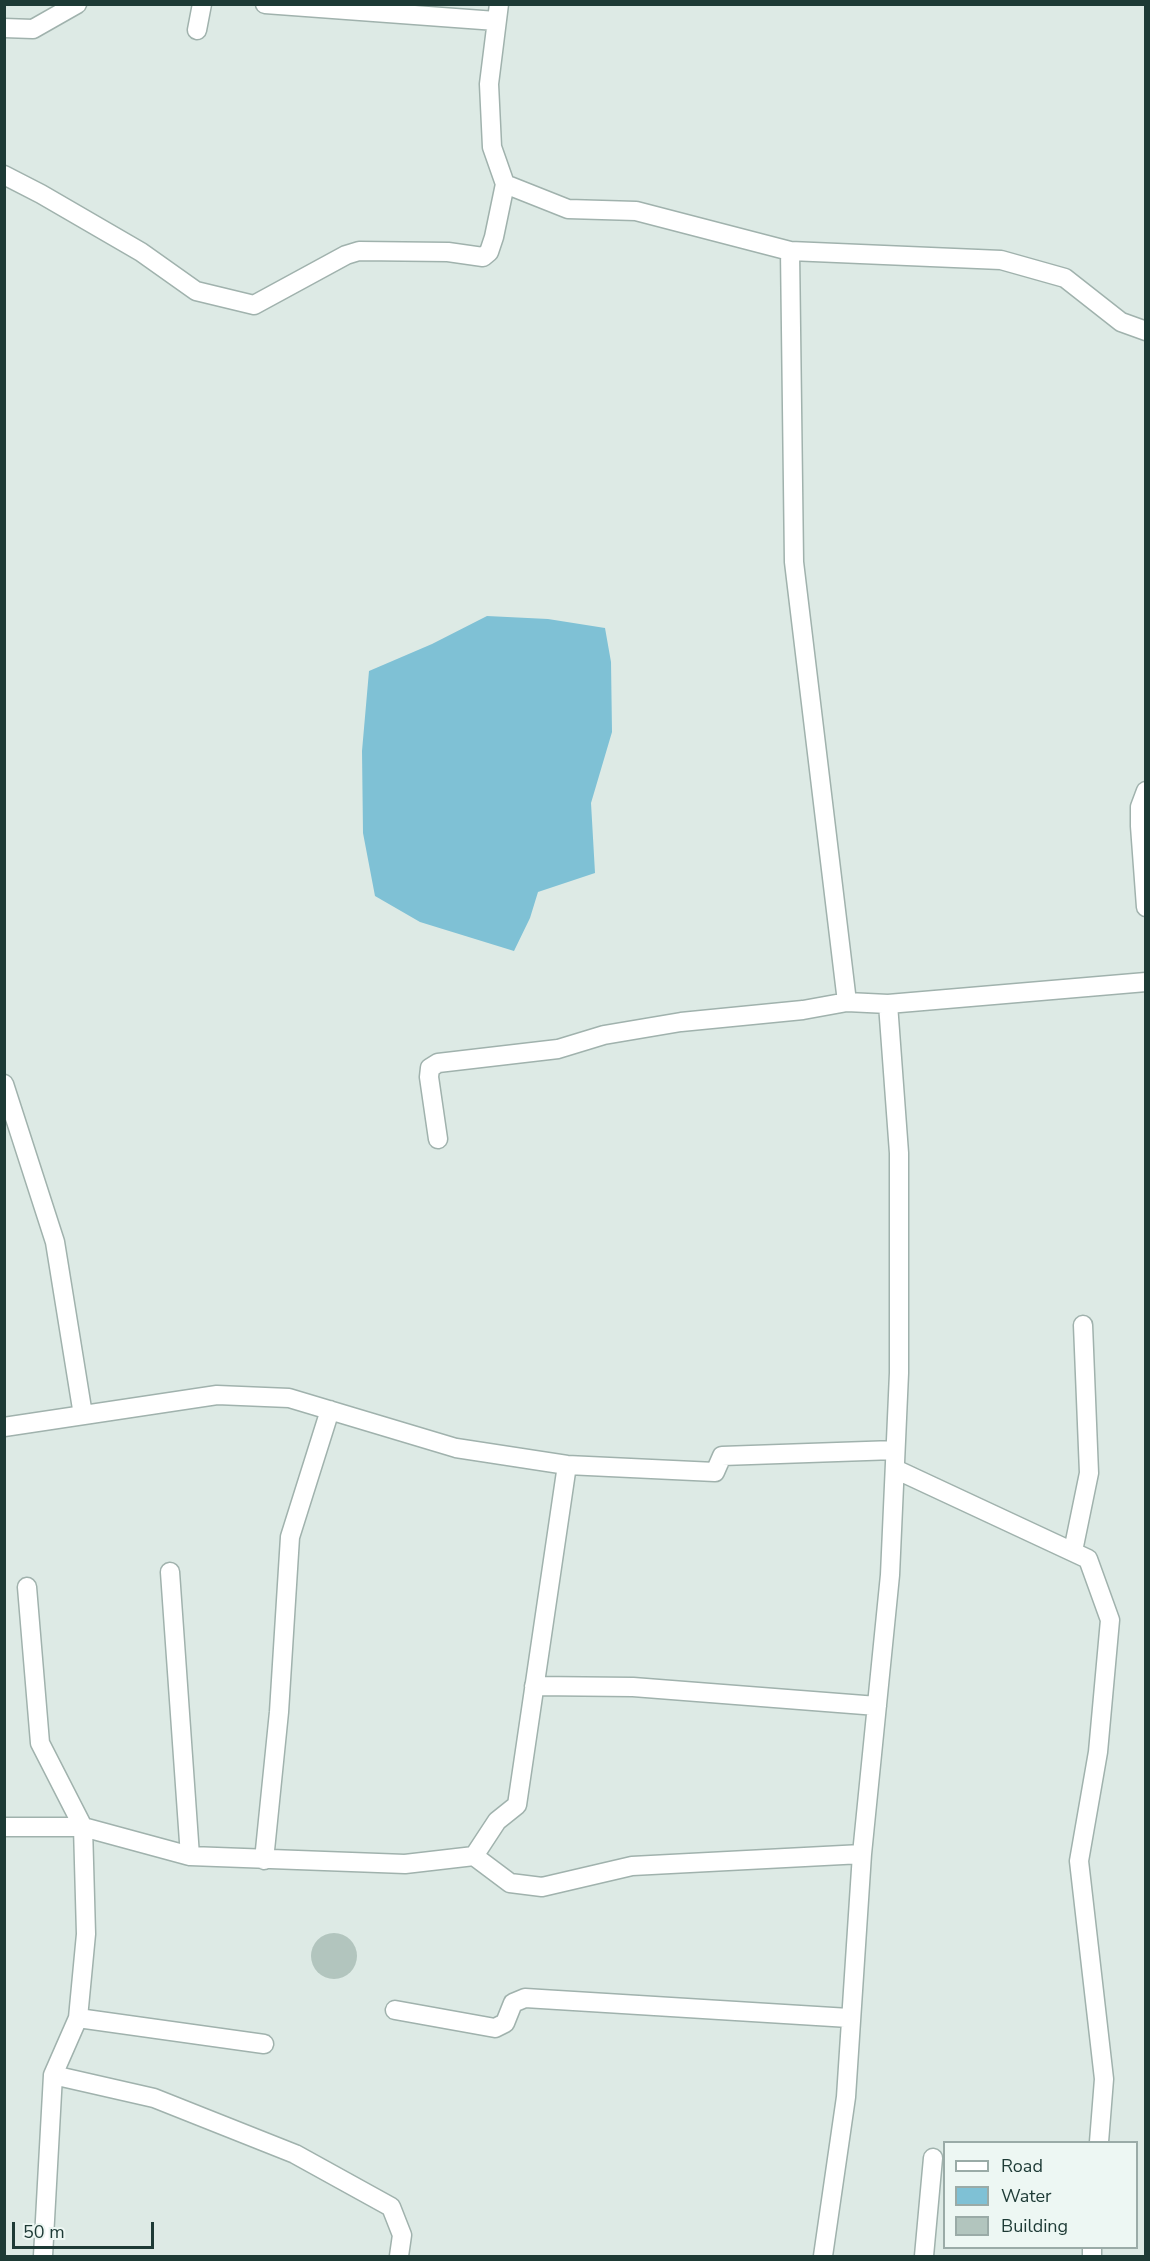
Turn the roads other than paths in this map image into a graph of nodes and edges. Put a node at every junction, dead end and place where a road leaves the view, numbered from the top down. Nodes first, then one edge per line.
1 (76, 4) edge
2 (202, 4) edge
3 (265, 4) edge
4 (498, 13) edge
5 (4, 28) edge
6 (197, 30) dead end
7 (4, 175) edge
8 (505, 184) junction
9 (790, 251) junction
10 (1146, 331) edge
11 (1146, 791) edge
12 (1146, 907) edge
13 (1146, 982) edge
14 (847, 1002) junction
15 (888, 1004) junction
16 (4, 1084) edge
17 (438, 1139) dead end
18 (1083, 1324) dead end
19 (330, 1410) junction
20 (83, 1415) junction
21 (4, 1427) edge
22 (895, 1450) junction
23 (567, 1465) junction
24 (895, 1469) junction
25 (1073, 1551) junction
26 (170, 1572) dead end
27 (27, 1587) dead end
28 (534, 1686) junction
29 (877, 1706) junction
30 (4, 1827) edge
31 (83, 1827) junction
32 (862, 1854) junction
33 (190, 1856) junction
34 (474, 1856) junction
35 (264, 1860) junction
36 (395, 2010) dead end
37 (78, 2018) junction
38 (849, 2018) junction
39 (264, 2044) dead end
40 (53, 2075) junction
41 (1100, 2141) edge
42 (933, 2158) dead end
43 (43, 2256) edge
44 (399, 2256) edge
45 (824, 2256) edge
46 (924, 2256) edge

1 - 5 street
2 - 6 street
3 - 4 street
4 - 8 street
7 - 8 street
8 - 9 street
9 - 10 street
9 - 14 street
11 - 12 street
13 - 15 street
14 - 15 street
14 - 17 street
15 - 22 street
16 - 20 street
18 - 25 street
19 - 20 street
19 - 23 street
19 - 35 street
20 - 21 street
22 - 23 street
22 - 24 street
23 - 28 street
24 - 25 street
24 - 29 street
25 - 41 street
26 - 33 street
27 - 31 street
28 - 29 street
28 - 34 street
29 - 32 street
30 - 31 street
31 - 33 street
31 - 37 street
32 - 34 street
32 - 38 street
33 - 35 street
34 - 35 street
36 - 38 street
37 - 39 street
37 - 40 street
38 - 45 street
40 - 43 street
40 - 44 street
42 - 46 street

